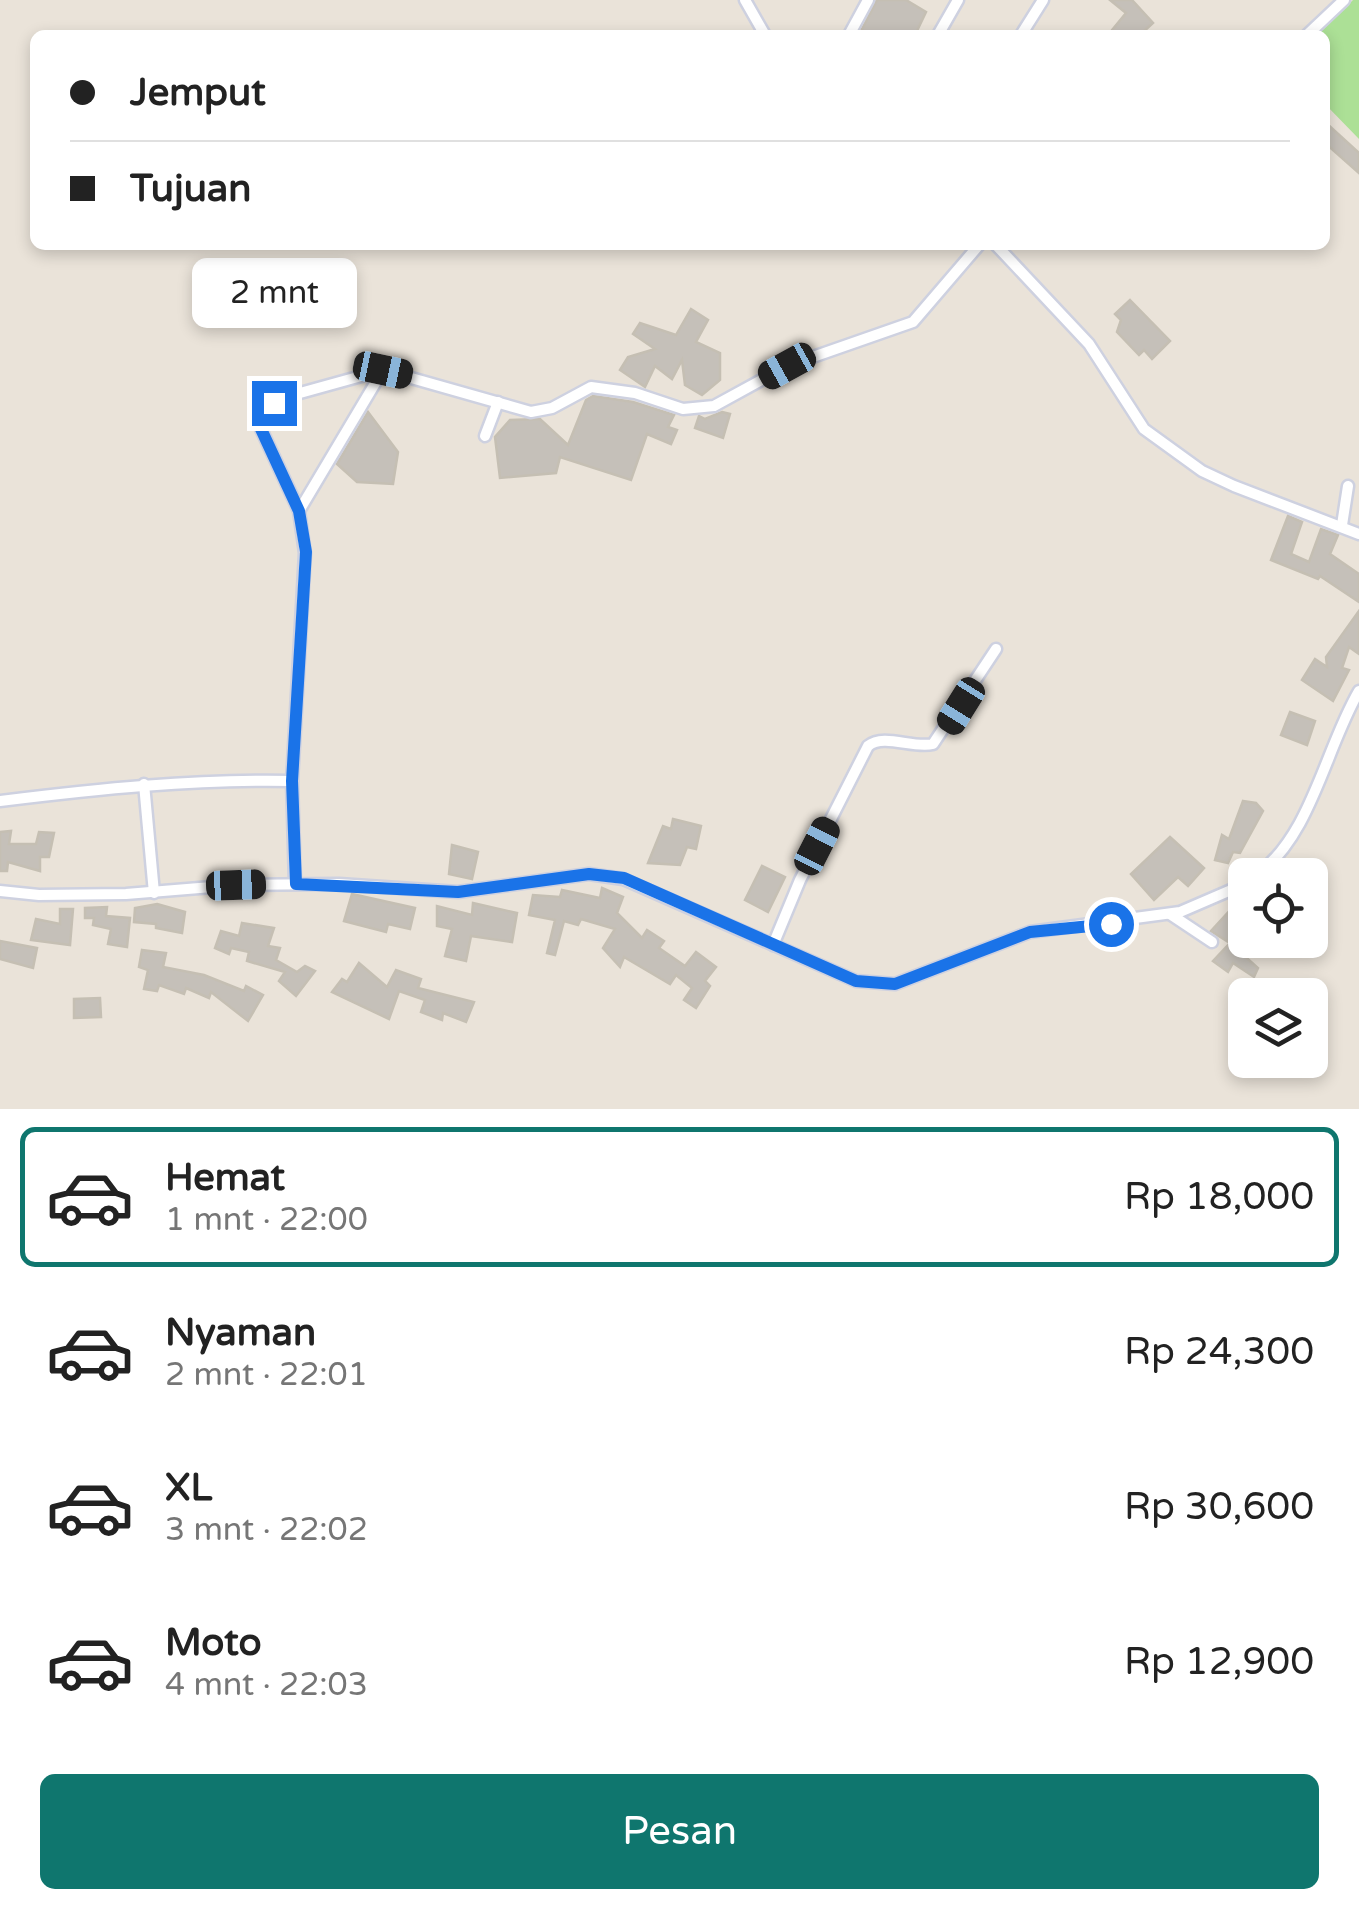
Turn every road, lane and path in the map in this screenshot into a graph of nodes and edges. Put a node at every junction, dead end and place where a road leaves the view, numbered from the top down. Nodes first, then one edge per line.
1 (745, 0) edge
2 (868, 0) edge
3 (958, 0) edge
4 (1043, 0) edge
5 (1344, 0) edge
6 (763, 30) edge
7 (852, 30) edge
8 (941, 30) edge
9 (1024, 30) edge
10 (1313, 30) edge
11 (975, 250) edge
12 (1001, 250) edge
13 (383, 370) junction
14 (498, 402) junction
15 (485, 436) dead end
16 (1348, 486) dead end
17 (299, 511) junction
18 (1342, 525) junction
19 (1359, 534) edge
20 (996, 650) dead end
21 (1359, 691) edge
22 (292, 781) junction
23 (144, 784) junction
24 (0, 802) edge
25 (1276, 858) edge
26 (296, 884) junction
27 (0, 891) edge
28 (1228, 891) edge
29 (154, 893) junction
30 (1170, 914) junction
31 (1212, 942) dead end
32 (773, 945) junction

1 - 6 street
2 - 7 street
3 - 8 street
4 - 9 street
5 - 10 street
11 - 14 street
12 - 18 street
13 - 14 street
13 - 17 street
13 - 17 street
14 - 15 street
16 - 18 street
17 - 22 street
18 - 19 street
20 - 32 street
21 - 25 street
22 - 23 street
22 - 26 street
23 - 24 street
23 - 29 street
26 - 29 street
26 - 32 street
27 - 29 street
28 - 30 street
30 - 31 street
30 - 32 street

